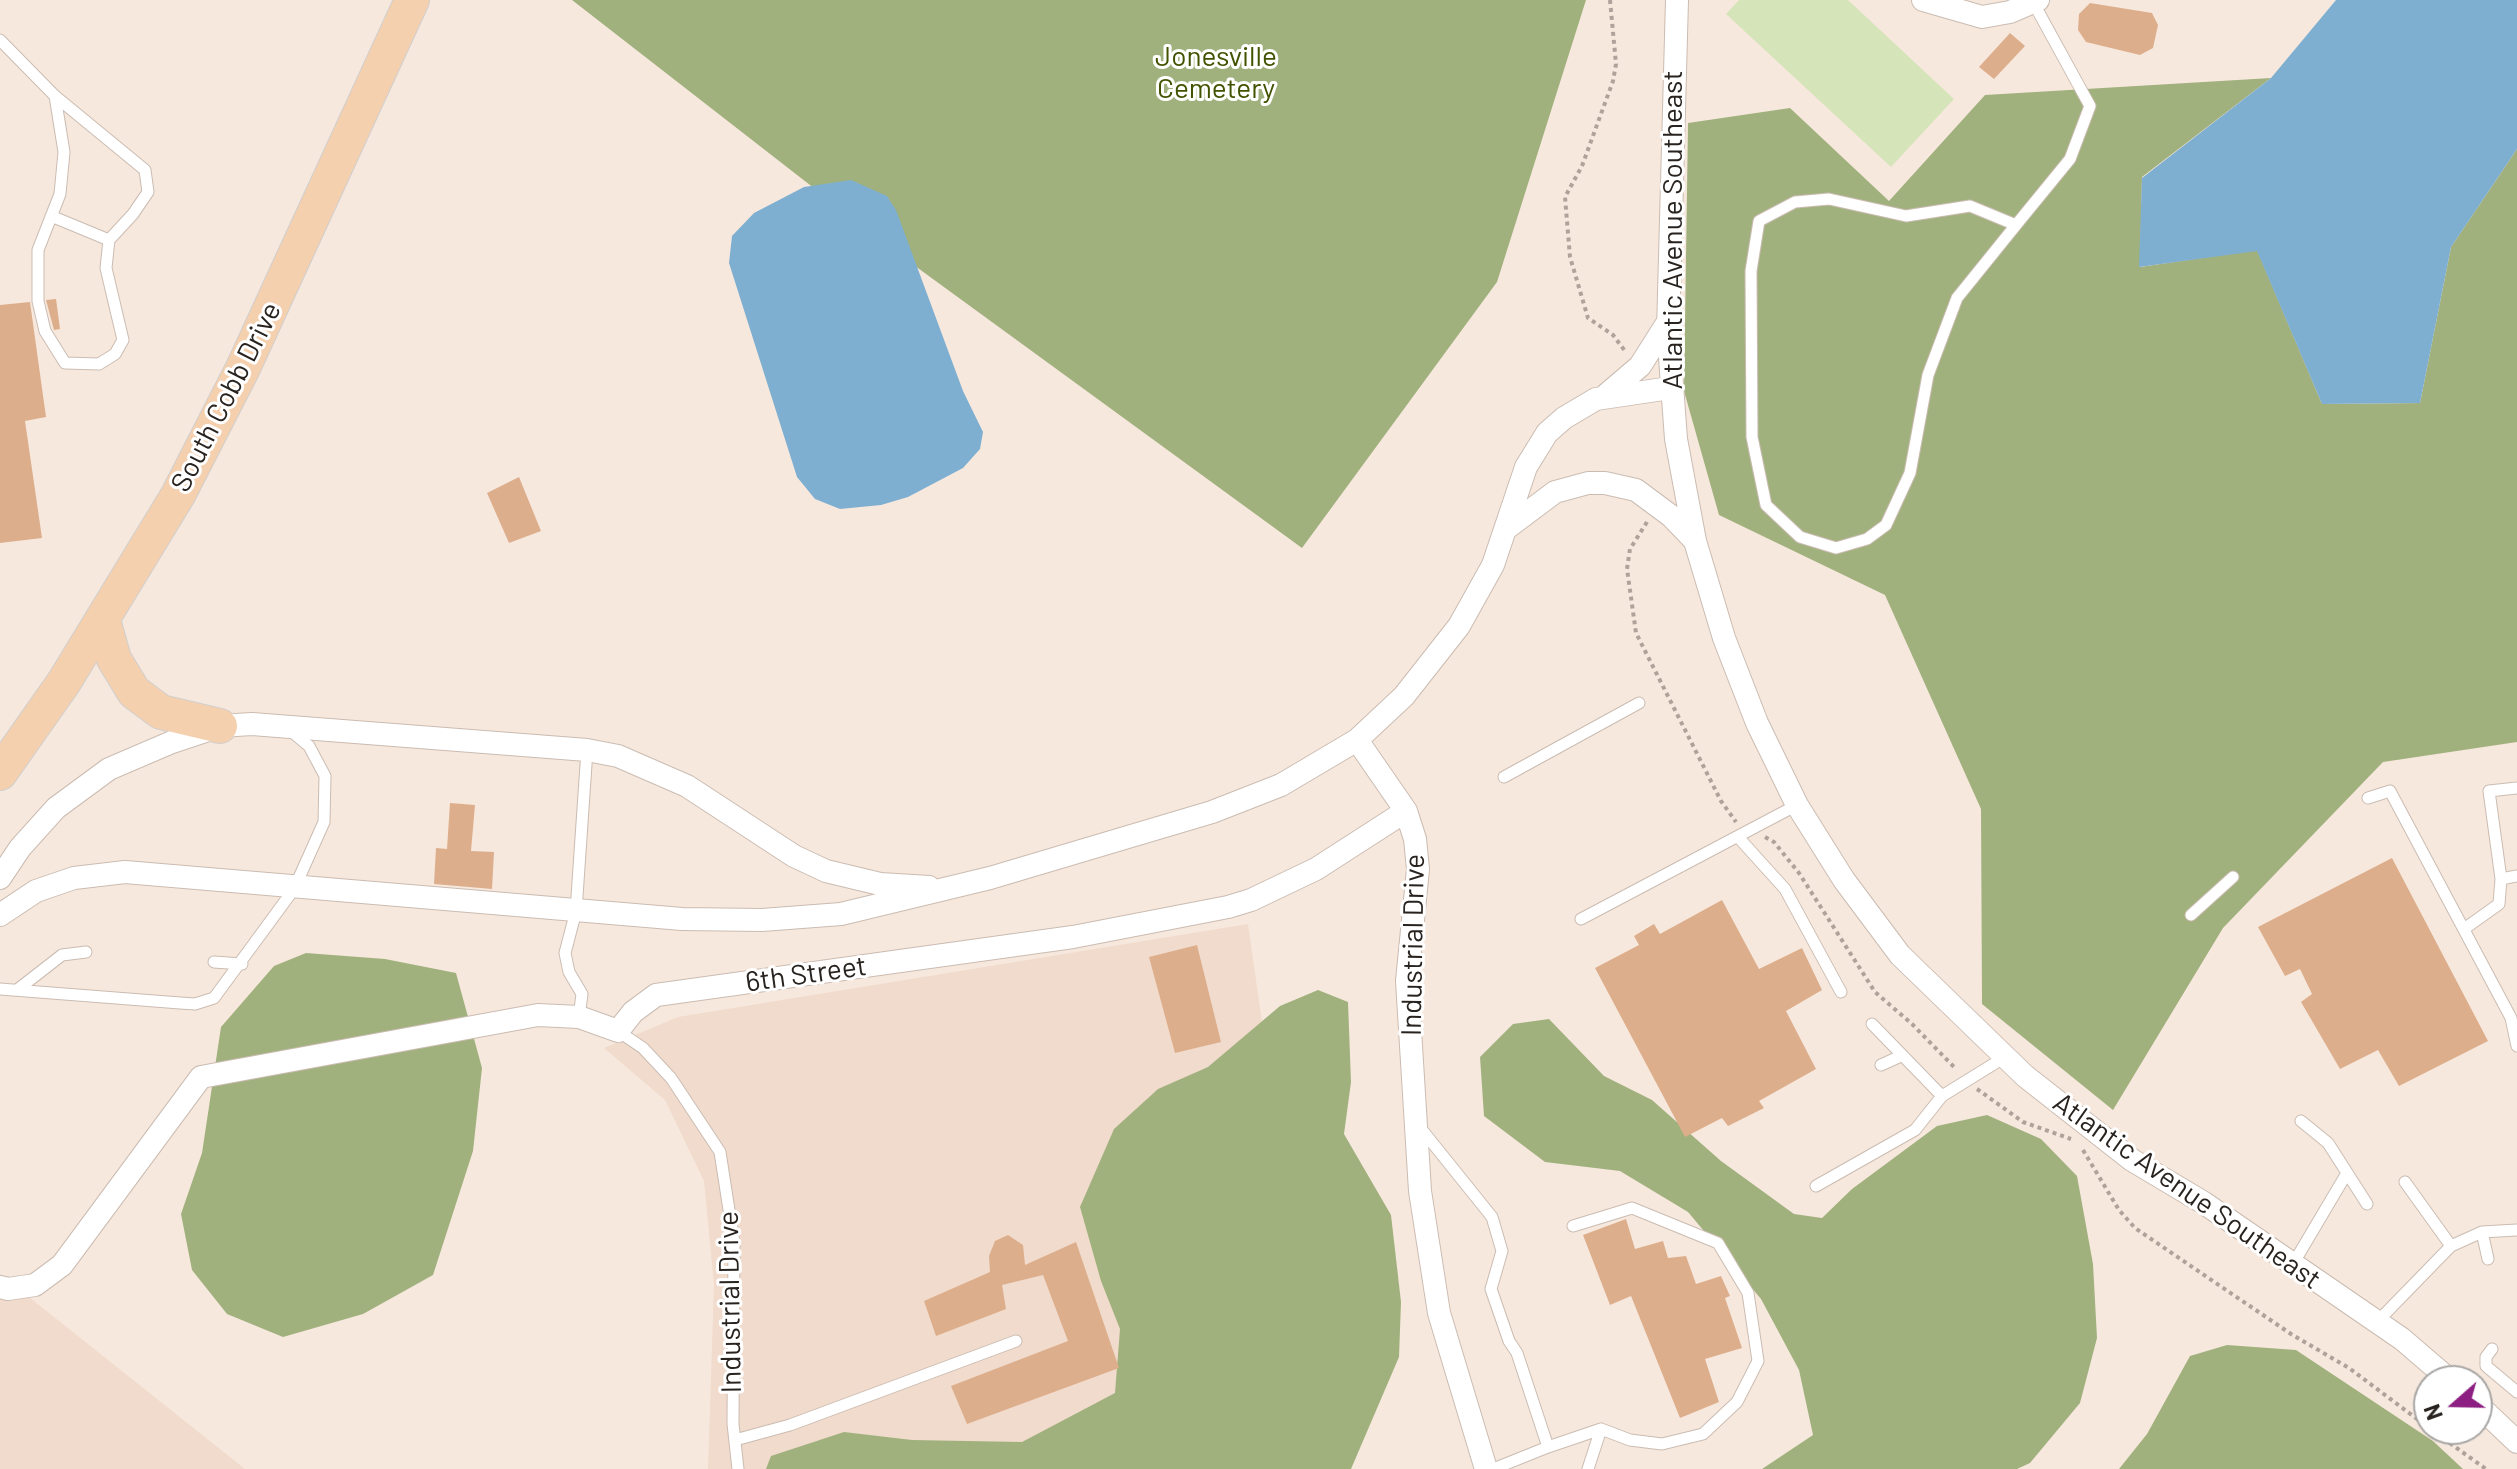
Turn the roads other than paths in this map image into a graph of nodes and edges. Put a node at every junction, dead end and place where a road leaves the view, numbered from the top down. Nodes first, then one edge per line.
1 (412, 0) edge
2 (1677, 0) edge
3 (1923, 0) edge
4 (2036, 1) edge
5 (0, 40) edge
6 (55, 96) junction
7 (51, 216) junction
8 (2016, 225) junction
9 (109, 240) junction
10 (1668, 320) junction
11 (1670, 388) junction
12 (1604, 397) junction
13 (1507, 529) junction
14 (1695, 541) junction
15 (103, 620) junction
16 (1639, 703) dead end
17 (220, 726) junction
18 (284, 726) junction
19 (1357, 740) junction
20 (587, 750) junction
21 (0, 773) edge
22 (1504, 777) dead end
23 (2517, 788) edge
24 (2368, 798) dead end
25 (1797, 805) junction
26 (1406, 811) junction
27 (1738, 837) junction
28 (2517, 876) edge
29 (2233, 877) dead end
30 (0, 878) edge
31 (2501, 879) junction
32 (950, 888) junction
33 (294, 889) junction
34 (576, 911) junction
35 (0, 915) edge
36 (2191, 915) dead end
37 (1581, 919) dead end
38 (2464, 929) junction
39 (86, 952) dead end
40 (214, 962) dead end
41 (242, 964) junction
42 (0, 989) edge
43 (17, 990) junction
44 (1841, 992) dead end
45 (579, 1017) junction
46 (1872, 1024) dead end
47 (618, 1031) junction
48 (2517, 1046) edge
49 (1901, 1056) junction
50 (2005, 1057) junction
51 (1881, 1065) dead end
52 (1942, 1096) junction
53 (1415, 1121) junction
54 (2301, 1121) dead end
55 (2347, 1173) junction
56 (2405, 1182) dead end
57 (1816, 1186) dead end
58 (2367, 1204) dead end
59 (1573, 1226) dead end
60 (2517, 1230) edge
61 (2482, 1232) junction
62 (2451, 1246) junction
63 (2488, 1259) dead end
64 (2293, 1264) junction
65 (0, 1287) edge
66 (2377, 1322) junction
67 (1016, 1341) dead end
68 (2492, 1349) dead end
69 (2431, 1365) edge
70 (2517, 1392) edge
71 (2493, 1419) edge
72 (1601, 1429) junction
73 (735, 1440) junction
74 (2517, 1442) edge
75 (1548, 1447) junction
76 (738, 1469) edge
77 (1486, 1469) edge
78 (1493, 1469) edge
79 (1588, 1469) edge

1 - 15 main road, South Cobb Drive
2 - 10 street, Atlantic Avenue Southeast
3 - 4 street
4 - 8 lane
5 - 6 lane
6 - 7 lane
6 - 9 lane
7 - 9 lane
7 - 9 lane
8 - 8 lane
10 - 11 street, Atlantic Avenue Southeast
10 - 12 street
11 - 12 street
11 - 14 street, Atlantic Avenue Southeast
12 - 13 street
13 - 14 street
13 - 19 street
14 - 25 street, Atlantic Avenue Southeast
15 - 17 main road
15 - 21 main road, South Cobb Drive
16 - 22 lane
17 - 18 street
17 - 30 street
18 - 20 street
18 - 33 lane
19 - 26 street, Industrial Drive
19 - 32 street
20 - 32 street
20 - 34 lane
23 - 31 lane
24 - 38 lane
25 - 27 lane
25 - 50 street, Atlantic Avenue Southeast
26 - 47 street, 6th Street
26 - 53 street, Industrial Drive
27 - 37 lane
27 - 44 lane
28 - 31 lane
29 - 36 lane
31 - 38 lane
32 - 34 street
33 - 34 street
33 - 35 street
33 - 41 lane
34 - 45 lane
38 - 48 lane
39 - 43 lane
40 - 41 lane
41 - 43 lane
42 - 43 lane
45 - 47 street
45 - 65 street
46 - 49 lane
47 - 73 lane, Industrial Drive
49 - 51 lane
49 - 52 lane
50 - 52 lane
50 - 64 street, Atlantic Avenue Southeast
52 - 57 lane
53 - 75 lane
53 - 77 street, Industrial Drive
54 - 55 lane
55 - 58 lane
55 - 64 lane
56 - 62 lane
59 - 72 lane
60 - 61 lane
61 - 62 lane
61 - 63 lane
62 - 66 lane
64 - 66 street, Atlantic Avenue Southeast
66 - 69 street, Atlantic Avenue Southeast
67 - 73 lane
68 - 70 lane
71 - 74 street
72 - 75 lane
72 - 79 lane
73 - 76 lane, Industrial Drive
75 - 78 lane

